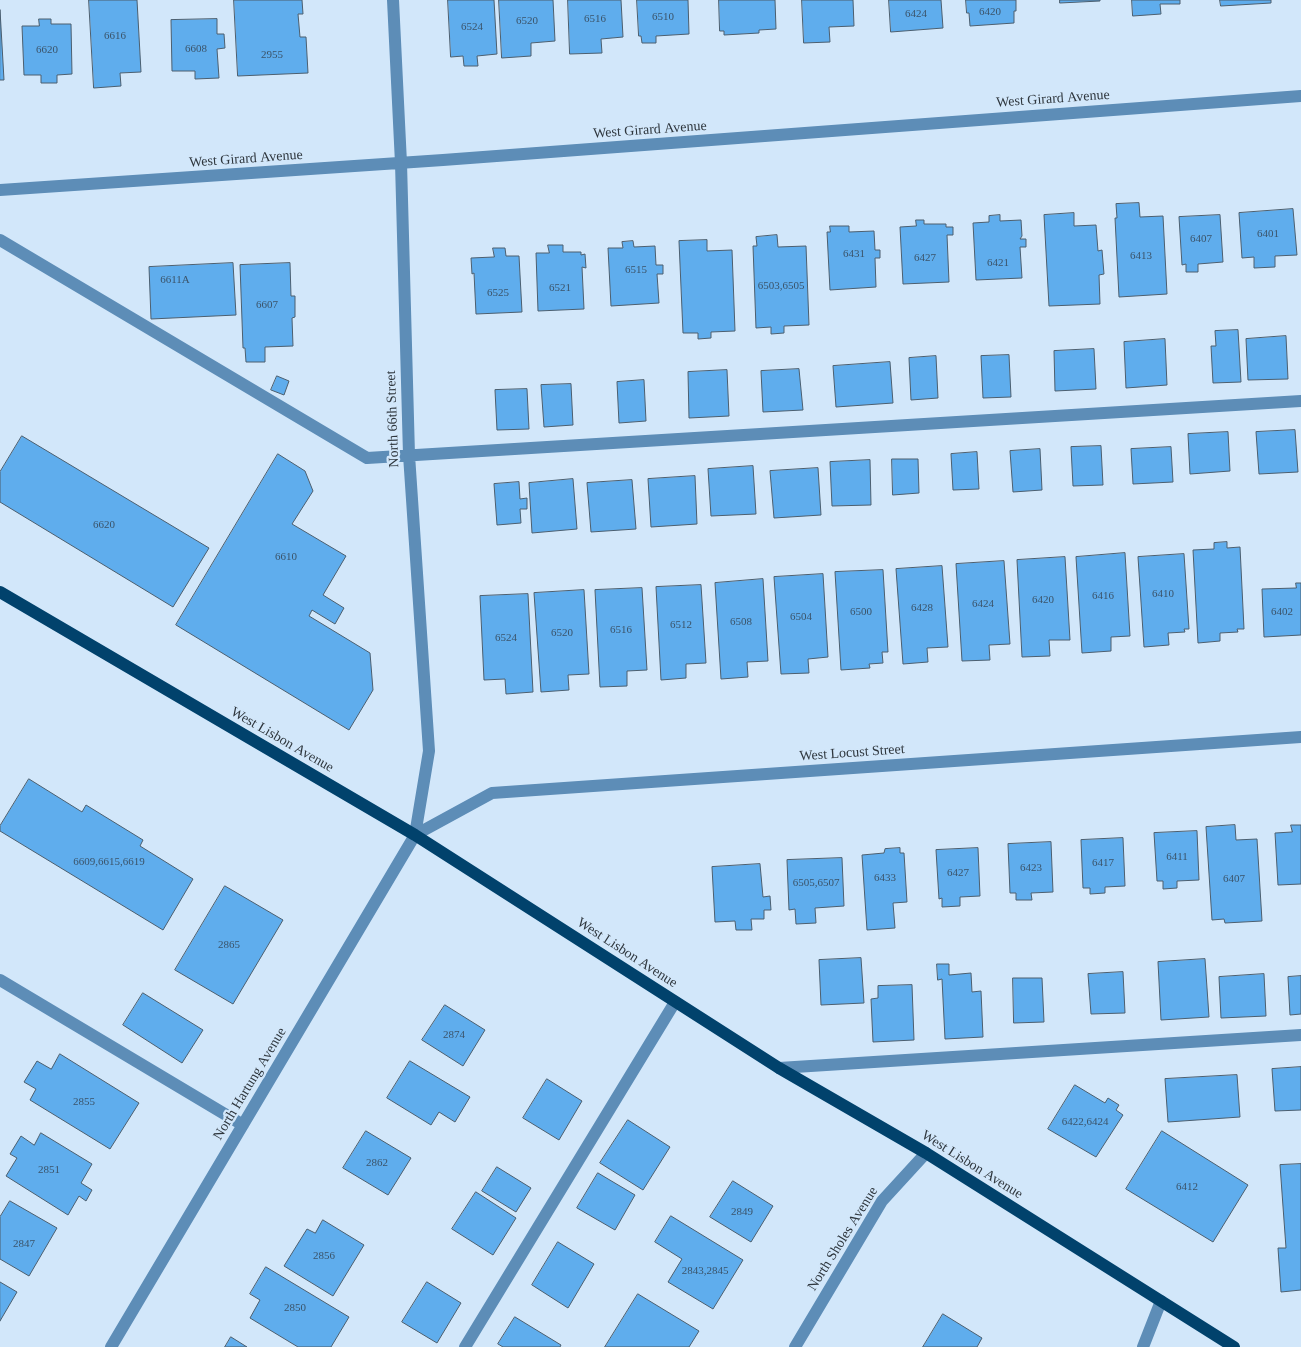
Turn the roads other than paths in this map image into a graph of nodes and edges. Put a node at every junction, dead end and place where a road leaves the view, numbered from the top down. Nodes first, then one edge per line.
1 (393, 0) edge
2 (1301, 96) edge
3 (401, 163) junction
4 (0, 190) edge
5 (0, 240) edge
6 (1301, 401) edge
7 (409, 455) junction
8 (0, 592) edge
9 (1301, 737) edge
10 (415, 835) junction
11 (0, 980) edge
12 (675, 1002) junction
13 (1301, 1035) edge
14 (779, 1068) junction
15 (243, 1125) junction
16 (926, 1153) junction
17 (1161, 1301) junction
18 (111, 1347) edge
19 (465, 1347) edge
20 (795, 1347) edge
21 (1143, 1347) edge
22 (1234, 1347) edge

1 - 3 street, North 66th Street
2 - 3 street, West Girard Avenue
3 - 4 street, West Girard Avenue
3 - 7 street, North 66th Street
5 - 7 street
6 - 7 street
7 - 10 street, North 66th Street
8 - 10 main road, West Lisbon Avenue
9 - 10 street, West Locust Street
10 - 12 main road, West Lisbon Avenue
10 - 15 street, North Hartung Avenue
11 - 15 street
12 - 14 main road, West Lisbon Avenue
12 - 19 street
13 - 14 street
14 - 16 main road, West Lisbon Avenue
15 - 18 street, North Hartung Avenue
16 - 17 main road, West Lisbon Avenue
16 - 20 street, North Sholes Avenue
17 - 21 street
17 - 22 main road, West Lisbon Avenue

